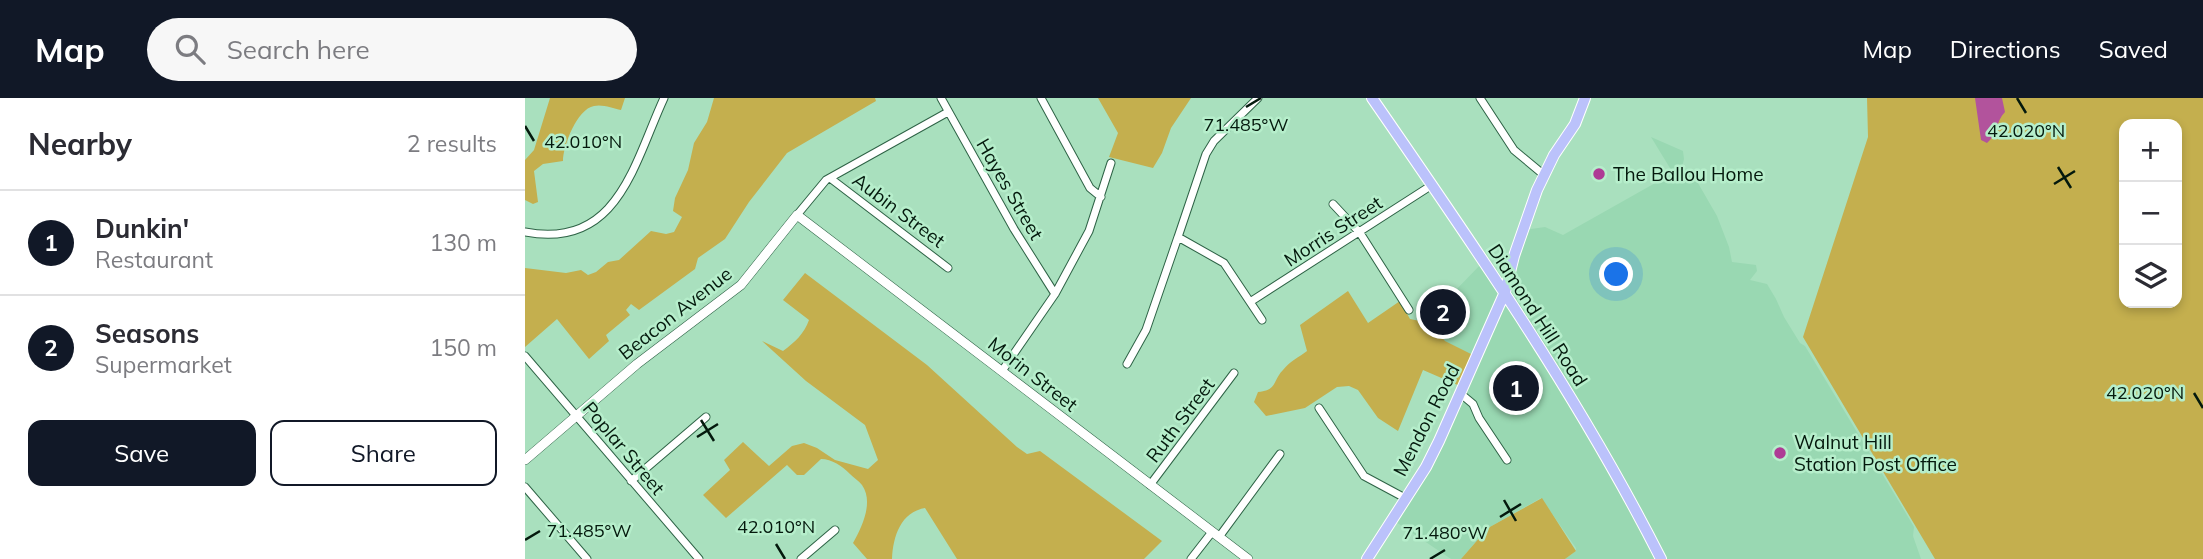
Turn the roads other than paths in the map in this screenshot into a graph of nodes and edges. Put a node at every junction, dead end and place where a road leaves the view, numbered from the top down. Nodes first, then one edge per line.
1 (664, 98) edge
2 (941, 98) edge
3 (1041, 98) edge
4 (1258, 98) edge
5 (1372, 98) edge
6 (1480, 98) edge
7 (1584, 98) edge
8 (948, 112) junction
9 (1111, 163) dead end
10 (1544, 175) junction
11 (830, 178) junction
12 (1432, 185) junction
13 (1101, 197) junction
14 (1333, 204) dead end
15 (797, 215) junction
16 (525, 233) edge
17 (1360, 233) junction
18 (1178, 237) junction
19 (948, 268) dead end
20 (1505, 292) junction
21 (1055, 294) junction
22 (1250, 302) junction
23 (1409, 310) dead end
24 (1262, 320) dead end
25 (525, 356) edge
26 (1127, 364) dead end
27 (1002, 371) junction
28 (1234, 373) dead end
29 (1461, 394) junction
30 (1319, 408) dead end
31 (576, 416) junction
32 (706, 417) dead end
33 (1280, 454) dead end
34 (525, 460) edge
35 (1507, 460) dead end
36 (631, 481) junction
37 (1150, 485) junction
38 (525, 487) edge
39 (1405, 498) junction
40 (835, 530) dead end
41 (1215, 535) junction
42 (587, 559) edge
43 (699, 559) edge
44 (801, 559) edge
45 (1191, 559) edge
46 (1248, 559) edge
47 (1367, 559) edge
48 (1661, 559) edge

1 - 16 street
2 - 8 street, Hayes Street
3 - 13 street
4 - 18 street
5 - 12 main road, Diamond Hill Road
6 - 10 street
7 - 10 main road, Mendon Road
8 - 11 street, Beacon Avenue
8 - 21 street, Hayes Street
9 - 13 street
10 - 20 main road, Mendon Road
11 - 15 street, Beacon Avenue
11 - 19 street, Aubin Street
12 - 17 street, Morris Street
12 - 20 main road, Diamond Hill Road
13 - 21 street
14 - 17 street
15 - 27 street, Morin Street
15 - 31 street, Beacon Avenue
17 - 22 street, Morris Street
17 - 23 street
18 - 22 street
18 - 26 street
20 - 29 main road, Mendon Road
20 - 48 main road, Diamond Hill Road
21 - 27 street
22 - 24 street
25 - 31 street, Poplar Street
27 - 37 street, Morin Street
28 - 37 street, Ruth Street
29 - 35 street
29 - 39 main road, Mendon Road
30 - 39 street
31 - 34 street, Beacon Avenue
31 - 36 street, Poplar Street
32 - 36 street
33 - 41 street
36 - 43 street, Poplar Street
37 - 41 street, Morin Street
38 - 42 street
39 - 47 main road, Mendon Road
40 - 44 street
41 - 45 street
41 - 46 street, Morin Street

